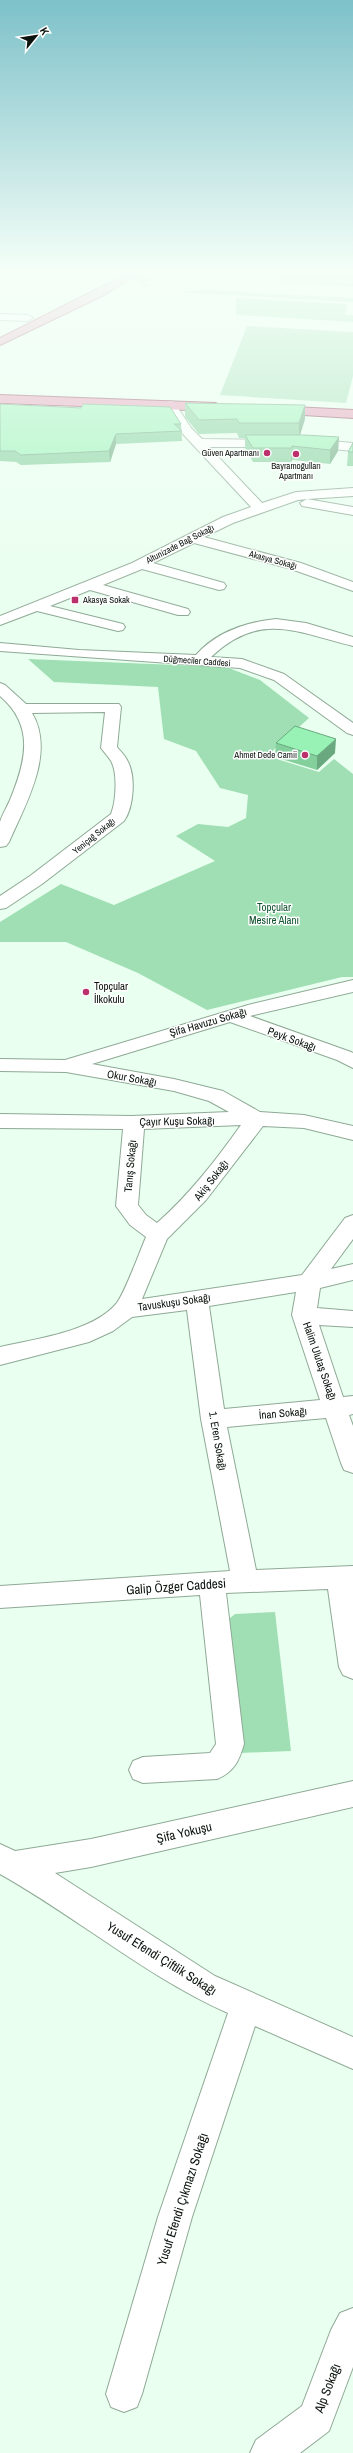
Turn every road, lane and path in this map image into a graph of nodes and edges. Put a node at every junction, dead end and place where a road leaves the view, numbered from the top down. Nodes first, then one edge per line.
1 (0, 399) edge
2 (170, 405) junction
3 (227, 408) edge
4 (265, 410) edge
5 (353, 414) edge
6 (199, 443) junction
7 (353, 447) edge
8 (353, 492) edge
9 (284, 500) junction
10 (260, 508) junction
11 (353, 512) edge
12 (192, 538) junction
13 (141, 564) junction
14 (89, 585) junction
15 (218, 586) dead end
16 (353, 587) edge
17 (37, 607) junction
18 (183, 612) dead end
19 (6, 619) edge
20 (118, 627) dead end
21 (0, 628) edge
22 (0, 640) edge
23 (353, 642) edge
24 (0, 647) edge
25 (23, 648) junction
26 (200, 660) junction
27 (0, 688) edge
28 (22, 709) junction
29 (353, 730) edge
30 (4, 823) edge
31 (0, 842) edge
32 (0, 904) edge
33 (353, 986) edge
34 (231, 1016) junction
35 (353, 1062) edge
36 (0, 1065) edge
37 (66, 1066) junction
38 (257, 1119) junction
39 (0, 1121) edge
40 (134, 1122) junction
41 (350, 1127) edge
42 (353, 1223) edge
43 (158, 1235) junction
44 (353, 1272) edge
45 (309, 1282) junction
46 (197, 1300) junction
47 (126, 1309) junction
48 (304, 1315) junction
49 (353, 1319) edge
50 (0, 1356) edge
51 (345, 1407) edge
52 (213, 1418) junction
53 (353, 1463) edge
54 (347, 1577) edge
55 (245, 1581) junction
56 (212, 1583) junction
57 (0, 1597) edge
58 (353, 1667) edge
59 (143, 1770) dead end
60 (353, 1794) edge
61 (7, 1862) edge
62 (246, 2006) junction
63 (353, 2053) edge
64 (353, 2326) edge
65 (124, 2394) dead end
66 (269, 2453) edge

1 - 2 main road
2 - 3 main road
2 - 6 street
4 - 5 main road
6 - 7 street
6 - 10 street
8 - 9 street, Altunizade Bağ Sokağı
9 - 10 street, Altunizade Bağ Sokağı
9 - 11 street
10 - 12 street, Altunizade Bağ Sokağı
12 - 13 street, Altunizade Bağ Sokağı
12 - 16 street, Akasya Sokağı
13 - 14 street, Altunizade Bağ Sokağı
13 - 15 street
14 - 17 street, Altunizade Bağ Sokağı
14 - 18 street
17 - 19 street, Altunizade Bağ Sokağı
17 - 20 street
19 - 21 street
22 - 25 street
23 - 26 street
24 - 25 street
25 - 26 street, Düğmeciler Caddesi
26 - 29 street, Düğmeciler Caddesi
27 - 28 street
28 - 30 street
28 - 32 street, Yeniçağ Sokağı
30 - 31 street
33 - 34 street, Şifa Havuzu Sokağı
34 - 35 street, Peyk Sokağı
34 - 37 street, Şifa Havuzu Sokağı
36 - 37 street, Okur Sokağı
37 - 38 street, Okur Sokağı
38 - 40 street, Çayır Kuşu Sokağı
38 - 41 street, Çayır Kuşu Sokağı
38 - 43 street, Akiş Sokağı
39 - 40 street, Çayır Kuşu Sokağı
40 - 43 street, Tanış Sokağı
42 - 45 street, Halim Ulutaş Sokağı
43 - 47 street
44 - 45 street, Tavuskuşu Sokağı
45 - 46 street, Tavuskuşu Sokağı
45 - 48 street, Halim Ulutaş Sokağı
46 - 47 street, Tavuskuşu Sokağı
46 - 52 street, 1. Eren Sokağı
47 - 50 street, Tavuskuşu Sokağı
48 - 49 street
48 - 51 street, Halim Ulutaş Sokağı
51 - 52 street, İnan Sokağı
51 - 53 street, Halim Ulutaş Sokağı
52 - 55 street, 1. Eren Sokağı
54 - 55 street, Galip Özger Caddesi
54 - 58 street
55 - 56 street, Galip Özger Caddesi
56 - 57 street, Galip Özger Caddesi
56 - 59 street
60 - 61 street, Şifa Yokuşu
61 - 62 street, Yusuf Efendi Çiftlik Sokağı
62 - 63 street, Yusuf Efendi Çiftlik Sokağı
62 - 65 street, Yusuf Efendi Çıkmazı Sokağı
64 - 66 street, Alp Sokağı

